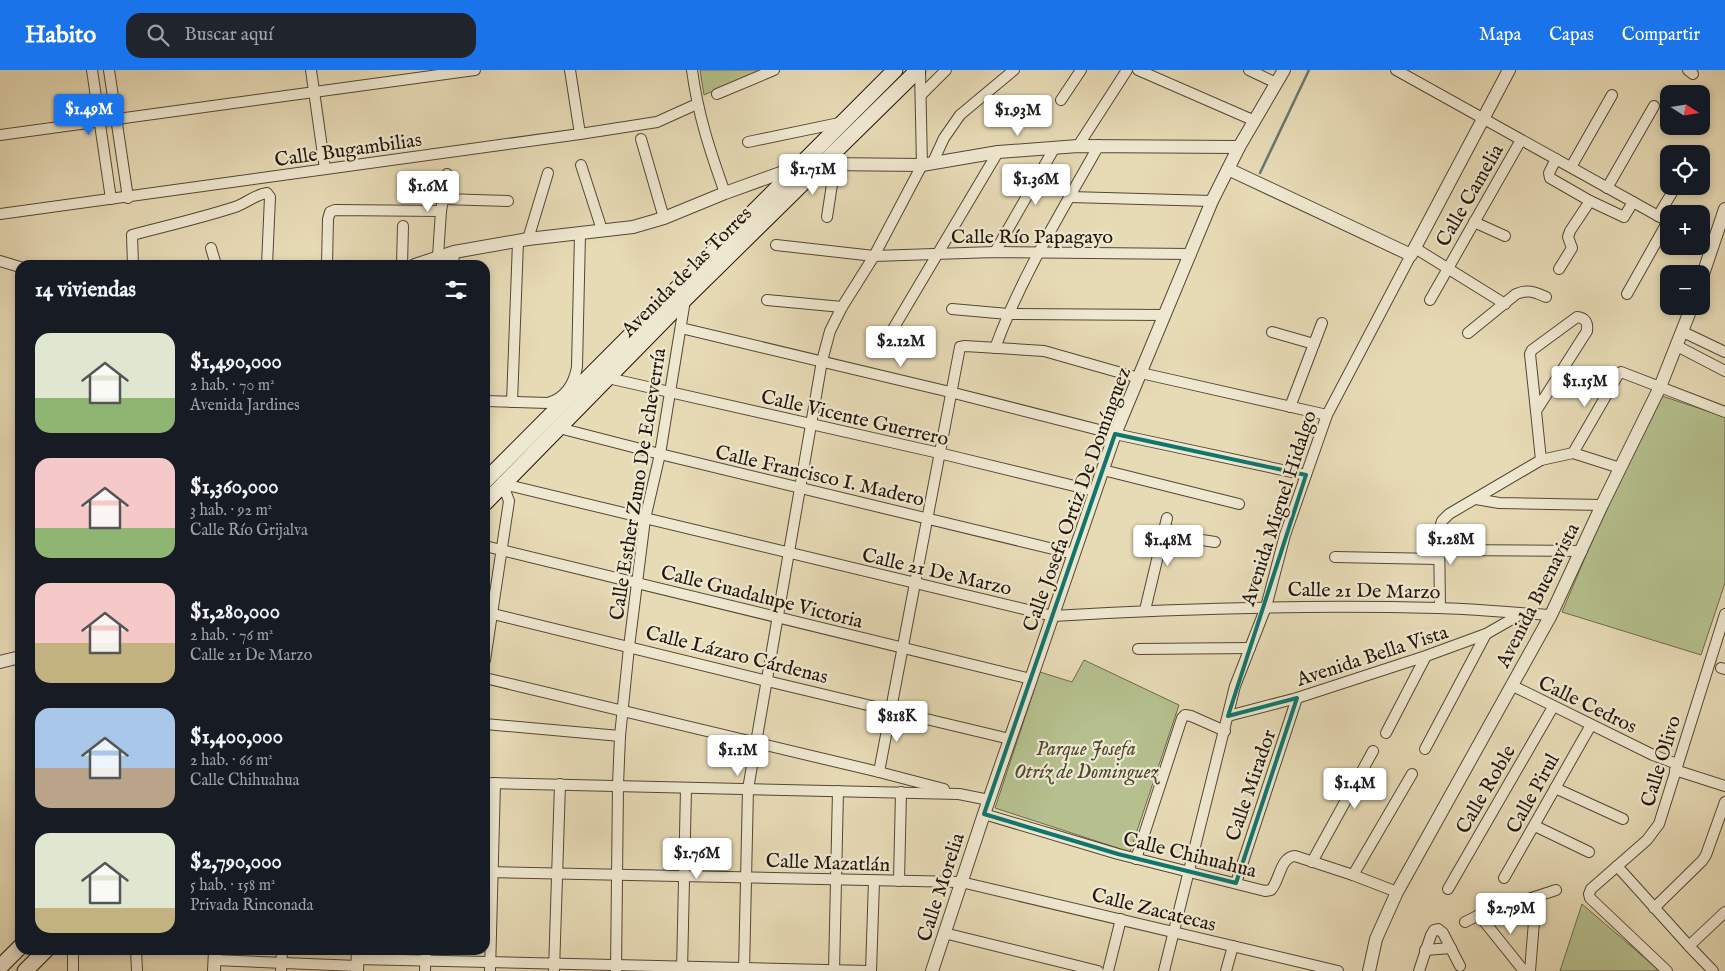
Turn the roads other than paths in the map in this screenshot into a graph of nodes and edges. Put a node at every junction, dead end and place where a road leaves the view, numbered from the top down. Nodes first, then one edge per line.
1 (92, 70) edge
2 (109, 70) edge
3 (310, 70) edge
4 (475, 70) edge
5 (570, 70) edge
6 (692, 70) edge
7 (774, 70) edge
8 (895, 70) edge
9 (919, 70) edge
10 (946, 70) edge
11 (1014, 70) edge
12 (1081, 70) edge
13 (1127, 70) edge
14 (1138, 70) edge
15 (1249, 70) edge
16 (1284, 70) edge
17 (1396, 70) edge
18 (1510, 70) edge
19 (1276, 83) junction
20 (314, 92) junction
21 (717, 94) dead end
22 (921, 95) junction
23 (1612, 95) dead end
24 (1061, 100) dead end
25 (697, 104) junction
26 (1654, 106) dead end
27 (116, 119) junction
28 (1484, 119) junction
29 (99, 121) junction
30 (845, 121) junction
31 (1255, 121) junction
32 (580, 134) junction
33 (0, 135) edge
34 (641, 139) dead end
35 (1521, 140) junction
36 (748, 142) dead end
37 (1099, 145) junction
38 (1078, 146) junction
39 (1055, 147) junction
40 (1239, 147) junction
41 (998, 152) junction
42 (1556, 159) junction
43 (829, 164) junction
44 (581, 165) dead end
45 (927, 165) junction
46 (800, 166) junction
47 (1571, 168) junction
48 (324, 169) junction
49 (1228, 169) junction
50 (548, 172) dead end
51 (447, 174) dead end
52 (1607, 188) junction
53 (724, 193) junction
54 (1070, 197) junction
55 (128, 198) junction
56 (111, 199) junction
57 (442, 200) junction
58 (508, 201) dead end
59 (1212, 201) junction
60 (1590, 201) junction
61 (1633, 202) junction
62 (1725, 209) edge
63 (441, 211) junction
64 (0, 214) edge
65 (827, 217) dead end
66 (1660, 217) edge
67 (664, 218) junction
68 (1474, 222) junction
69 (403, 226) dead end
70 (1660, 229) edge
71 (602, 230) junction
72 (580, 234) junction
73 (1505, 236) dead end
74 (523, 240) junction
75 (776, 245) dead end
76 (1710, 245) edge
77 (1713, 247) junction
78 (211, 248) dead end
79 (454, 252) junction
80 (995, 252) junction
81 (1413, 252) junction
82 (1039, 254) junction
83 (1191, 254) junction
84 (936, 255) junction
85 (438, 256) junction
86 (874, 256) junction
87 (133, 260) edge
88 (215, 260) edge
89 (266, 260) edge
90 (327, 260) edge
91 (402, 260) edge
92 (428, 260) edge
93 (453, 260) edge
94 (0, 261) edge
95 (1706, 265) edge
96 (15, 266) edge
97 (1448, 268) junction
98 (1559, 269) dead end
99 (687, 279) junction
100 (1626, 294) dead end
101 (1546, 297) dead end
102 (685, 299) junction
103 (767, 300) dead end
104 (1430, 300) dead end
105 (1505, 304) junction
106 (842, 307) junction
107 (952, 309) dead end
108 (1008, 314) junction
109 (1689, 315) edge
110 (1164, 316) junction
111 (1322, 323) dead end
112 (681, 328) junction
113 (893, 329) dead end
114 (1272, 332) dead end
115 (1683, 332) junction
116 (1468, 333) dead end
117 (1314, 344) junction
118 (1677, 346) junction
119 (995, 348) junction
120 (1725, 352) edge
121 (822, 361) junction
122 (1725, 371) edge
123 (1140, 375) junction
124 (608, 378) junction
125 (1660, 387) junction
126 (950, 392) junction
127 (670, 393) junction
128 (490, 401) edge
129 (512, 402) junction
130 (1290, 406) junction
131 (1536, 411) junction
132 (1725, 412) edge
133 (1327, 415) junction
134 (811, 425) junction
135 (559, 428) junction
136 (1115, 434) junction
137 (939, 453) junction
138 (1573, 453) junction
139 (660, 454) junction
140 (1541, 460) junction
141 (498, 468) junction
142 (1620, 468) junction
143 (1103, 470) junction
144 (1306, 475) junction
145 (490, 476) edge
146 (503, 484) junction
147 (800, 488) junction
148 (1095, 491) junction
149 (490, 498) edge
150 (1476, 500) junction
151 (1239, 504) dead end
152 (1602, 505) junction
153 (926, 518) junction
154 (1167, 518) dead end
155 (645, 519) junction
156 (1163, 534) junction
157 (1215, 542) dead end
158 (490, 547) edge
159 (501, 550) junction
160 (1582, 551) junction
161 (789, 553) junction
162 (1074, 554) junction
163 (1438, 554) junction
164 (1335, 557) dead end
165 (637, 583) junction
166 (914, 583) junction
167 (1266, 607) junction
168 (490, 608) edge
169 (1440, 608) junction
170 (1145, 610) junction
171 (490, 613) edge
172 (1522, 613) junction
173 (1725, 614) edge
174 (1551, 615) junction
175 (1053, 616) junction
176 (778, 618) junction
177 (1486, 634) junction
178 (629, 647) junction
179 (902, 648) junction
180 (1250, 648) junction
181 (1138, 649) dead end
182 (1426, 656) junction
183 (15, 658) edge
184 (0, 662) edge
185 (490, 679) edge
186 (1032, 679) junction
187 (767, 682) junction
188 (1513, 686) junction
189 (1297, 698) junction
190 (1552, 706) junction
191 (622, 710) junction
192 (890, 710) junction
193 (1228, 716) junction
194 (490, 724) edge
195 (1591, 725) junction
196 (1225, 731) junction
197 (1386, 733) dead end
198 (620, 736) junction
199 (1010, 739) junction
200 (756, 742) junction
201 (1425, 748) dead end
202 (1373, 751) dead end
203 (1676, 767) junction
204 (879, 772) junction
205 (1412, 774) dead end
206 (490, 783) edge
207 (560, 784) junction
208 (618, 785) junction
209 (1725, 786) edge
210 (686, 788) junction
211 (1555, 788) junction
212 (748, 790) junction
213 (838, 791) junction
214 (901, 792) junction
215 (959, 794) junction
216 (989, 800) junction
217 (1725, 802) edge
218 (984, 814) junction
219 (1623, 820) dead end
220 (1535, 826) junction
221 (1589, 852) dead end
222 (1136, 859) junction
223 (1312, 862) junction
224 (1617, 866) junction
225 (490, 872) edge
226 (557, 873) junction
227 (1190, 873) junction
228 (616, 874) junction
229 (1353, 875) junction
230 (684, 876) junction
231 (746, 877) junction
232 (1504, 878) dead end
233 (836, 880) junction
234 (874, 881) junction
235 (899, 881) junction
236 (961, 882) junction
237 (1236, 882) junction
238 (1448, 889) dead end
239 (1556, 890) dead end
240 (1397, 892) junction
241 (1536, 897) junction
242 (1654, 908) junction
243 (1725, 912) edge
244 (1479, 915) junction
245 (1121, 919) junction
246 (1465, 922) dead end
247 (944, 933) junction
248 (1174, 933) junction
249 (1233, 946) junction
250 (1689, 946) junction
251 (1451, 948) junction
252 (1425, 950) junction
253 (15, 952) edge
254 (41, 955) edge
255 (73, 955) edge
256 (136, 955) edge
257 (215, 960) edge
258 (426, 961) edge
259 (357, 962) edge
260 (1460, 966) dead end
261 (0, 967) edge
262 (281, 967) edge
263 (490, 967) edge
264 (555, 967) edge
265 (616, 968) edge
266 (1076, 968) edge
267 (682, 969) edge
268 (744, 969) edge
269 (25, 971) edge
270 (73, 971) edge
271 (137, 971) edge
272 (834, 971) edge
273 (870, 971) edge
274 (932, 971) edge
275 (1098, 971) edge
276 (1108, 971) edge
277 (1164, 971) edge
278 (1226, 971) edge
279 (1338, 971) edge
280 (1369, 971) edge
281 (1419, 971) edge
282 (1524, 971) edge
283 (1530, 971) edge
284 (1667, 971) edge
285 (1713, 971) edge

1 - 29 street
2 - 27 street
3 - 20 street
4 - 20 street
5 - 32 street
6 - 25 street
7 - 21 street
8 - 30 main road, Avenida de las Torres
9 - 22 street
9 - 43 main road, Avenida de las Torres
10 - 22 street
11 - 45 street
12 - 24 street
13 - 38 street
14 - 31 street
15 - 19 street
16 - 19 street, Calle Josefa Ortiz De Domínguez
17 - 28 street
18 - 28 street, Avenida Miguel Hidalgo
19 - 31 street, Calle Josefa Ortiz De Domínguez
20 - 27 street
20 - 48 street
22 - 45 street
23 - 47 street
25 - 32 street, Calle Bugambilias
25 - 53 street
26 - 52 street
27 - 29 street
27 - 55 street
28 - 35 street
28 - 81 street, Avenida Miguel Hidalgo
29 - 33 street
29 - 56 street
30 - 36 street
30 - 46 main road, Avenida de las Torres
31 - 40 street, Calle Josefa Ortiz De Domínguez
32 - 48 street, Calle Bugambilias
34 - 67 street
35 - 42 street
35 - 68 street, Calle Camelia
37 - 38 street
37 - 40 street
37 - 54 street
38 - 39 street
39 - 41 street
39 - 80 street
40 - 49 street, Calle Josefa Ortiz De Domínguez
41 - 45 street
41 - 84 street
42 - 47 street
42 - 60 street
43 - 45 street
43 - 46 street
43 - 65 street
43 - 102 main road, Avenida de las Torres
44 - 71 street
45 - 86 street
46 - 53 street
46 - 99 main road, Avenida de las Torres
47 - 52 street
48 - 55 street, Calle Bugambilias
49 - 59 street, Calle Josefa Ortiz De Domínguez
49 - 81 street
50 - 74 street
51 - 57 street
52 - 61 street
53 - 67 street
54 - 59 street
54 - 82 street
55 - 56 street, Calle Bugambilias
56 - 64 street, Calle Bugambilias
57 - 58 street
57 - 63 street
59 - 83 street, Calle Josefa Ortiz De Domínguez
60 - 61 street
60 - 98 street
61 - 66 street
62 - 77 street
63 - 85 street
63 - 90 street
67 - 71 street
68 - 73 street
68 - 97 street, Calle Camelia
69 - 91 street
70 - 100 street
71 - 72 street
72 - 74 street
72 - 129 street
74 - 79 street
74 - 129 street
75 - 86 street, Calle Río Papagayo
76 - 77 street
77 - 95 street
78 - 88 street
79 - 85 street
79 - 93 street
80 - 82 street, Calle Río Papagayo
80 - 84 street, Calle Río Papagayo
81 - 97 street, Calle Camelia
81 - 133 street, Avenida Miguel Hidalgo
82 - 83 street, Calle Río Papagayo
82 - 108 street
83 - 110 street, Calle Josefa Ortiz De Domínguez
84 - 86 street, Calle Río Papagayo
84 - 113 street
85 - 92 street
86 - 106 street
87 - 89 street
94 - 96 street
97 - 104 street, Calle Camelia
97 - 105 street
99 - 102 street, Calle Esther Zuno De Echeverría
99 - 141 main road, Avenida de las Torres
101 - 105 street
102 - 112 street, Calle Esther Zuno De Echeverría
102 - 124 main road, Avenida de las Torres
103 - 106 street
105 - 116 street
106 - 121 street
107 - 108 street
108 - 110 street
108 - 119 street
109 - 115 street, Avenida Buenavista
110 - 123 street, Calle Josefa Ortiz De Domínguez
111 - 117 street
112 - 121 street
112 - 127 street, Calle Esther Zuno De Echeverría
114 - 117 street
115 - 118 street, Avenida Buenavista
115 - 120 street
117 - 130 street
118 - 122 street
118 - 125 street, Avenida Buenavista
119 - 123 street
119 - 126 street
121 - 126 street
121 - 134 street
123 - 130 street
123 - 136 street, Calle Josefa Ortiz De Domínguez
124 - 127 street, Calle Vicente Guerrero
124 - 135 main road, Avenida de las Torres
125 - 132 street
125 - 138 street
125 - 142 street, Avenida Buenavista
126 - 136 street
126 - 137 street
127 - 134 street, Calle Vicente Guerrero
127 - 139 street, Calle Esther Zuno De Echeverría
128 - 129 street
130 - 133 street
131 - 131 street
131 - 140 street
133 - 144 street, Avenida Miguel Hidalgo
134 - 137 street, Calle Vicente Guerrero
134 - 147 street
135 - 139 street, Calle Francisco I. Madero
135 - 146 main road, Avenida de las Torres
136 - 143 street, Calle Josefa Ortiz De Domínguez
136 - 144 street
137 - 148 street, Calle Vicente Guerrero
137 - 153 street
138 - 140 street
138 - 142 street
139 - 147 street, Calle Francisco I. Madero
139 - 155 street, Calle Esther Zuno De Echeverría
140 - 150 street
141 - 145 main road, Avenida de las Torres
141 - 146 street
142 - 152 street, Avenida Buenavista
143 - 148 street, Calle Josefa Ortiz De Domínguez
143 - 151 street
144 - 167 street, Avenida Miguel Hidalgo
146 - 149 main road, Avenida de las Torres
146 - 155 street, Calle 21 De Marzo
146 - 159 street
147 - 153 street, Calle Francisco I. Madero
147 - 161 street
148 - 162 street, Calle Josefa Ortiz De Domínguez
150 - 152 street
150 - 163 street
152 - 160 street, Avenida Buenavista
153 - 162 street, Calle Francisco I. Madero
153 - 166 street
154 - 156 street
155 - 161 street, Calle 21 De Marzo
155 - 165 street, Calle Esther Zuno De Echeverría
156 - 157 street
156 - 170 street
158 - 159 street, Calle Guadalupe Victoria
159 - 165 street, Calle Guadalupe Victoria
159 - 168 street
160 - 163 street
160 - 174 street, Avenida Buenavista
161 - 166 street, Calle 21 De Marzo
161 - 176 street
162 - 175 street, Calle Josefa Ortiz De Domínguez
163 - 164 street
163 - 169 street
165 - 176 street, Calle Guadalupe Victoria
165 - 178 street, Calle Esther Zuno De Echeverría
166 - 175 street, Calle 21 De Marzo
166 - 179 street
167 - 169 street, Calle 21 De Marzo
167 - 170 street, Calle 21 De Marzo
167 - 180 street, Avenida Miguel Hidalgo
169 - 172 street, Calle 21 De Marzo
170 - 175 street, Calle 21 De Marzo
171 - 178 street, Calle Lázaro Cárdenas
172 - 174 street, Calle 21 De Marzo
172 - 177 street, Avenida Bella Vista
173 - 203 street, Calle Olivo
174 - 188 street, Avenida Buenavista
175 - 186 street, Calle Josefa Ortiz De Domínguez
176 - 179 street, Calle Guadalupe Victoria
176 - 187 street
177 - 182 street, Avenida Bella Vista
177 - 201 street
178 - 187 street, Calle Lázaro Cárdenas
178 - 191 street, Calle Esther Zuno De Echeverría
179 - 186 street, Calle Guadalupe Victoria
179 - 192 street
180 - 181 street
180 - 193 street, Avenida Miguel Hidalgo
182 - 189 street, Avenida Bella Vista
182 - 197 street
183 - 184 street
185 - 191 street
186 - 199 street, Calle Josefa Ortiz De Domínguez
187 - 192 street, Calle Lázaro Cárdenas
187 - 200 street
188 - 190 street, Calle Cedros
188 - 240 street, Avenida Buenavista
189 - 193 street, Avenida Bella Vista
189 - 237 street, Calle Mirador
190 - 195 street, Calle Cedros
190 - 238 street, Calle Roble
191 - 198 street, Calle Esther Zuno De Echeverría
191 - 200 street
192 - 199 street, Calle Lázaro Cárdenas
192 - 204 street
193 - 196 street, Avenida Miguel Hidalgo
194 - 198 street
195 - 203 street, Calle Cedros
195 - 211 street, Calle Pirul
196 - 222 street
196 - 227 street, Avenida Miguel Hidalgo
198 - 208 street, Calle Esther Zuno De Echeverría
199 - 216 street, Calle Josefa Ortiz De Domínguez
200 - 204 street
200 - 212 street
202 - 223 street
203 - 209 street, Calle Cedros
203 - 224 street, Calle Olivo
204 - 215 street
205 - 229 street
206 - 207 street
207 - 208 street
207 - 226 street
208 - 210 street
208 - 228 street, Calle Esther Zuno De Echeverría
210 - 212 street
210 - 230 street
211 - 219 street
211 - 220 street, Calle Pirul
212 - 213 street
212 - 231 street
213 - 214 street
213 - 233 street
214 - 215 street
214 - 235 street
215 - 216 street
216 - 218 street, Calle Josefa Ortiz De Domínguez
217 - 242 street
218 - 222 street, Calle Chihuahua
218 - 236 street, Calle Morelia
220 - 221 street
220 - 232 street, Calle Pirul
222 - 227 street, Calle Chihuahua
223 - 229 street, Calle Chihuahua
223 - 237 street, Calle Chihuahua
224 - 242 street
224 - 284 street, Calle Olivo
225 - 226 street, Calle Mazatlán
226 - 228 street, Calle Mazatlán
226 - 264 street
227 - 237 street, Calle Chihuahua
227 - 248 street, Avenida Miguel Hidalgo
228 - 230 street, Calle Mazatlán
228 - 265 street, Calle Esther Zuno De Echeverría
229 - 240 street, Calle Chihuahua
230 - 231 street, Calle Mazatlán
230 - 267 street
231 - 233 street, Calle Mazatlán
231 - 268 street
233 - 234 street, Calle Mazatlán
233 - 272 street
234 - 235 street, Calle Mazatlán
234 - 273 street
235 - 236 street, Calle Mazatlán
236 - 245 street, Calle Zacatecas
236 - 247 street, Calle Morelia
239 - 241 street
240 - 280 street, Avenida Buenavista
241 - 244 street
241 - 283 street
242 - 250 street
243 - 250 street
244 - 246 street
244 - 282 street
245 - 248 street, Calle Zacatecas
245 - 276 street
247 - 266 street
247 - 274 street, Calle Morelia
248 - 249 street, Calle Zacatecas
248 - 277 street, Avenida Miguel Hidalgo
249 - 278 street
249 - 279 street, Calle Zacatecas
250 - 285 street
251 - 252 street
251 - 252 street
251 - 260 street
252 - 281 street
253 - 261 main road
254 - 269 main road
255 - 270 street
256 - 271 street
257 - 262 street
258 - 259 street
258 - 263 street
259 - 262 street
263 - 264 street
264 - 265 street
265 - 267 street
266 - 275 street
267 - 268 street
268 - 272 street
272 - 273 street

